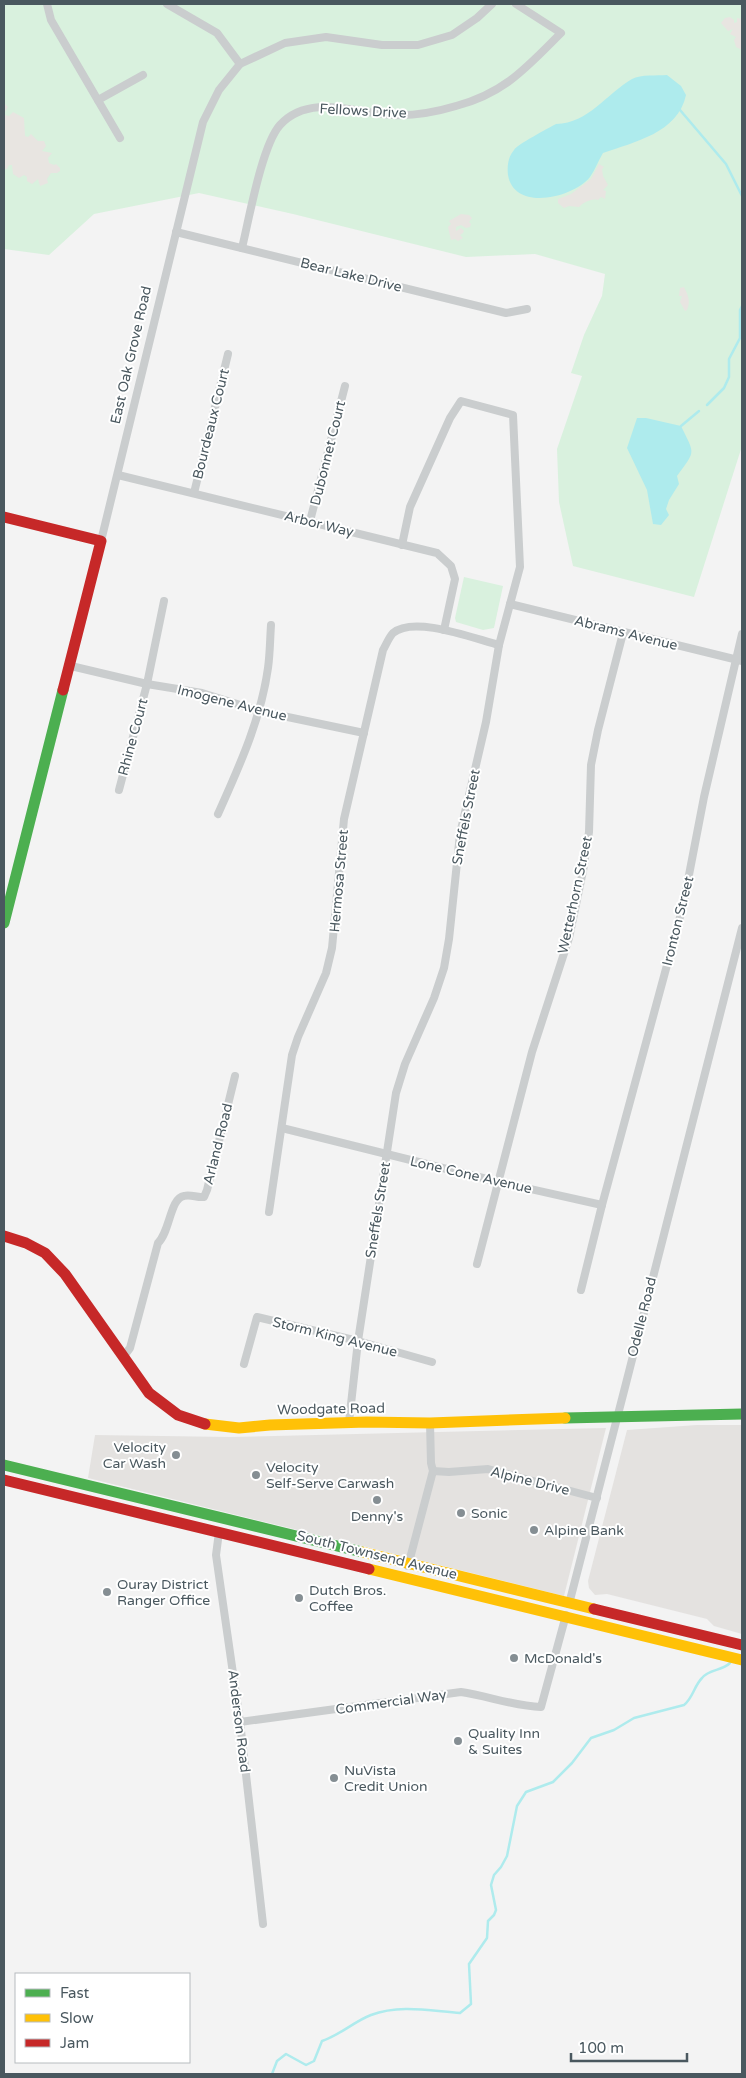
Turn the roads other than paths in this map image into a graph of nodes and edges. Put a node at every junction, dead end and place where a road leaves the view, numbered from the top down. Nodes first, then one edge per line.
1 (47, 4) edge
2 (167, 4) edge
3 (492, 4) edge
4 (516, 4) edge
5 (240, 64) junction
6 (143, 75) dead end
7 (98, 100) junction
8 (120, 138) dead end
9 (176, 232) junction
10 (242, 248) junction
11 (527, 309) dead end
12 (228, 354) dead end
13 (345, 386) dead end
14 (118, 475) junction
15 (194, 493) junction
16 (4, 517) edge
17 (310, 521) junction
18 (101, 541) junction
19 (402, 545) junction
20 (164, 601) dead end
21 (510, 604) junction
22 (271, 625) dead end
23 (444, 630) junction
24 (623, 633) junction
25 (742, 634) edge
26 (499, 645) junction
27 (739, 661) edge
28 (71, 666) junction
29 (147, 684) junction
30 (259, 711) junction
31 (364, 733) junction
32 (119, 790) dead end
33 (218, 814) dead end
34 (4, 923) edge
35 (742, 928) edge
36 (234, 1076) dead end
37 (282, 1128) junction
38 (387, 1154) junction
39 (499, 1182) junction
40 (602, 1205) junction
41 (269, 1212) dead end
42 (4, 1236) edge
43 (478, 1264) dead end
44 (581, 1290) dead end
45 (358, 1341) junction
46 (124, 1356) junction
47 (432, 1362) dead end
48 (244, 1364) dead end
49 (742, 1414) edge
50 (618, 1418) junction
51 (350, 1422) junction
52 (430, 1423) junction
53 (4, 1465) edge
54 (434, 1471) junction
55 (4, 1480) edge
56 (597, 1498) junction
57 (222, 1518) junction
58 (219, 1532) junction
59 (408, 1564) junction
60 (405, 1577) junction
61 (569, 1602) junction
62 (565, 1617) junction
63 (742, 1645) edge
64 (742, 1660) edge
65 (541, 1707) joint
66 (240, 1722) junction
67 (263, 1924) dead end

1 - 7 street
2 - 5 street
3 - 5 street, East Oak Grove Road
4 - 10 street, Fellows Drive
5 - 9 street, East Oak Grove Road
6 - 7 street
7 - 8 street
9 - 10 street, Bear Lake Drive
9 - 14 street, East Oak Grove Road
10 - 11 street, Bear Lake Drive
12 - 15 street, Bourdeaux Court
13 - 17 street, Dubonnet Court
14 - 15 street, Arbor Way
14 - 18 street, East Oak Grove Road
15 - 17 street, Arbor Way
16 - 18 main road
17 - 19 street, Arbor Way
18 - 28 main road, East Oak Grove Road
19 - 21 street, Sneffels Street
19 - 23 street, Arbor Way
20 - 29 street, Rhine Court
21 - 24 street, Abrams Avenue
21 - 26 street, Sneffels Street
22 - 30 street
23 - 26 street
23 - 31 street, Hermosa Street
24 - 27 street, Abrams Avenue
24 - 39 street, Wetterhorn Street
25 - 27 street, Ironton Street
26 - 38 street, Sneffels Street
27 - 40 street, Ironton Street
28 - 29 street, Imogene Avenue
28 - 34 main road, East Oak Grove Road
29 - 30 street, Imogene Avenue
29 - 32 street, Rhine Court
30 - 31 street, Imogene Avenue
30 - 33 street
31 - 37 street, Hermosa Street
35 - 50 street, Odelle Road
36 - 46 street, Arland Road
37 - 38 street, Lone Cone Avenue
37 - 41 street, Hermosa Street
38 - 39 street, Lone Cone Avenue
38 - 45 street, Sneffels Street
39 - 40 street, Lone Cone Avenue
39 - 43 street, Wetterhorn Street
40 - 44 street, Ironton Street
42 - 46 main road, Woodgate Road
45 - 47 street, Storm King Avenue
45 - 48 street, Storm King Avenue
45 - 51 street, Sneffels Street
46 - 51 main road, Woodgate Road
49 - 50 main road, Woodgate Road
50 - 52 main road, Woodgate Road
50 - 56 street, Odelle Road
51 - 52 main road, Woodgate Road
52 - 54 street
53 - 57 main road, South Townsend Avenue
54 - 56 street, Alpine Drive
54 - 59 street
55 - 58 main road, South Townsend Avenue
56 - 61 street, Odelle Road
57 - 58 street, Anderson Road
57 - 59 main road, South Townsend Avenue
58 - 60 main road, South Townsend Avenue
58 - 66 street, Anderson Road
59 - 60 street
59 - 61 main road, South Townsend Avenue
60 - 62 main road, South Townsend Avenue
61 - 62 street, Odelle Road
61 - 63 main road, South Townsend Avenue
62 - 64 main road, South Townsend Avenue
62 - 65 street, Odelle Road
65 - 66 street, Commercial Way
66 - 67 street, Anderson Road

